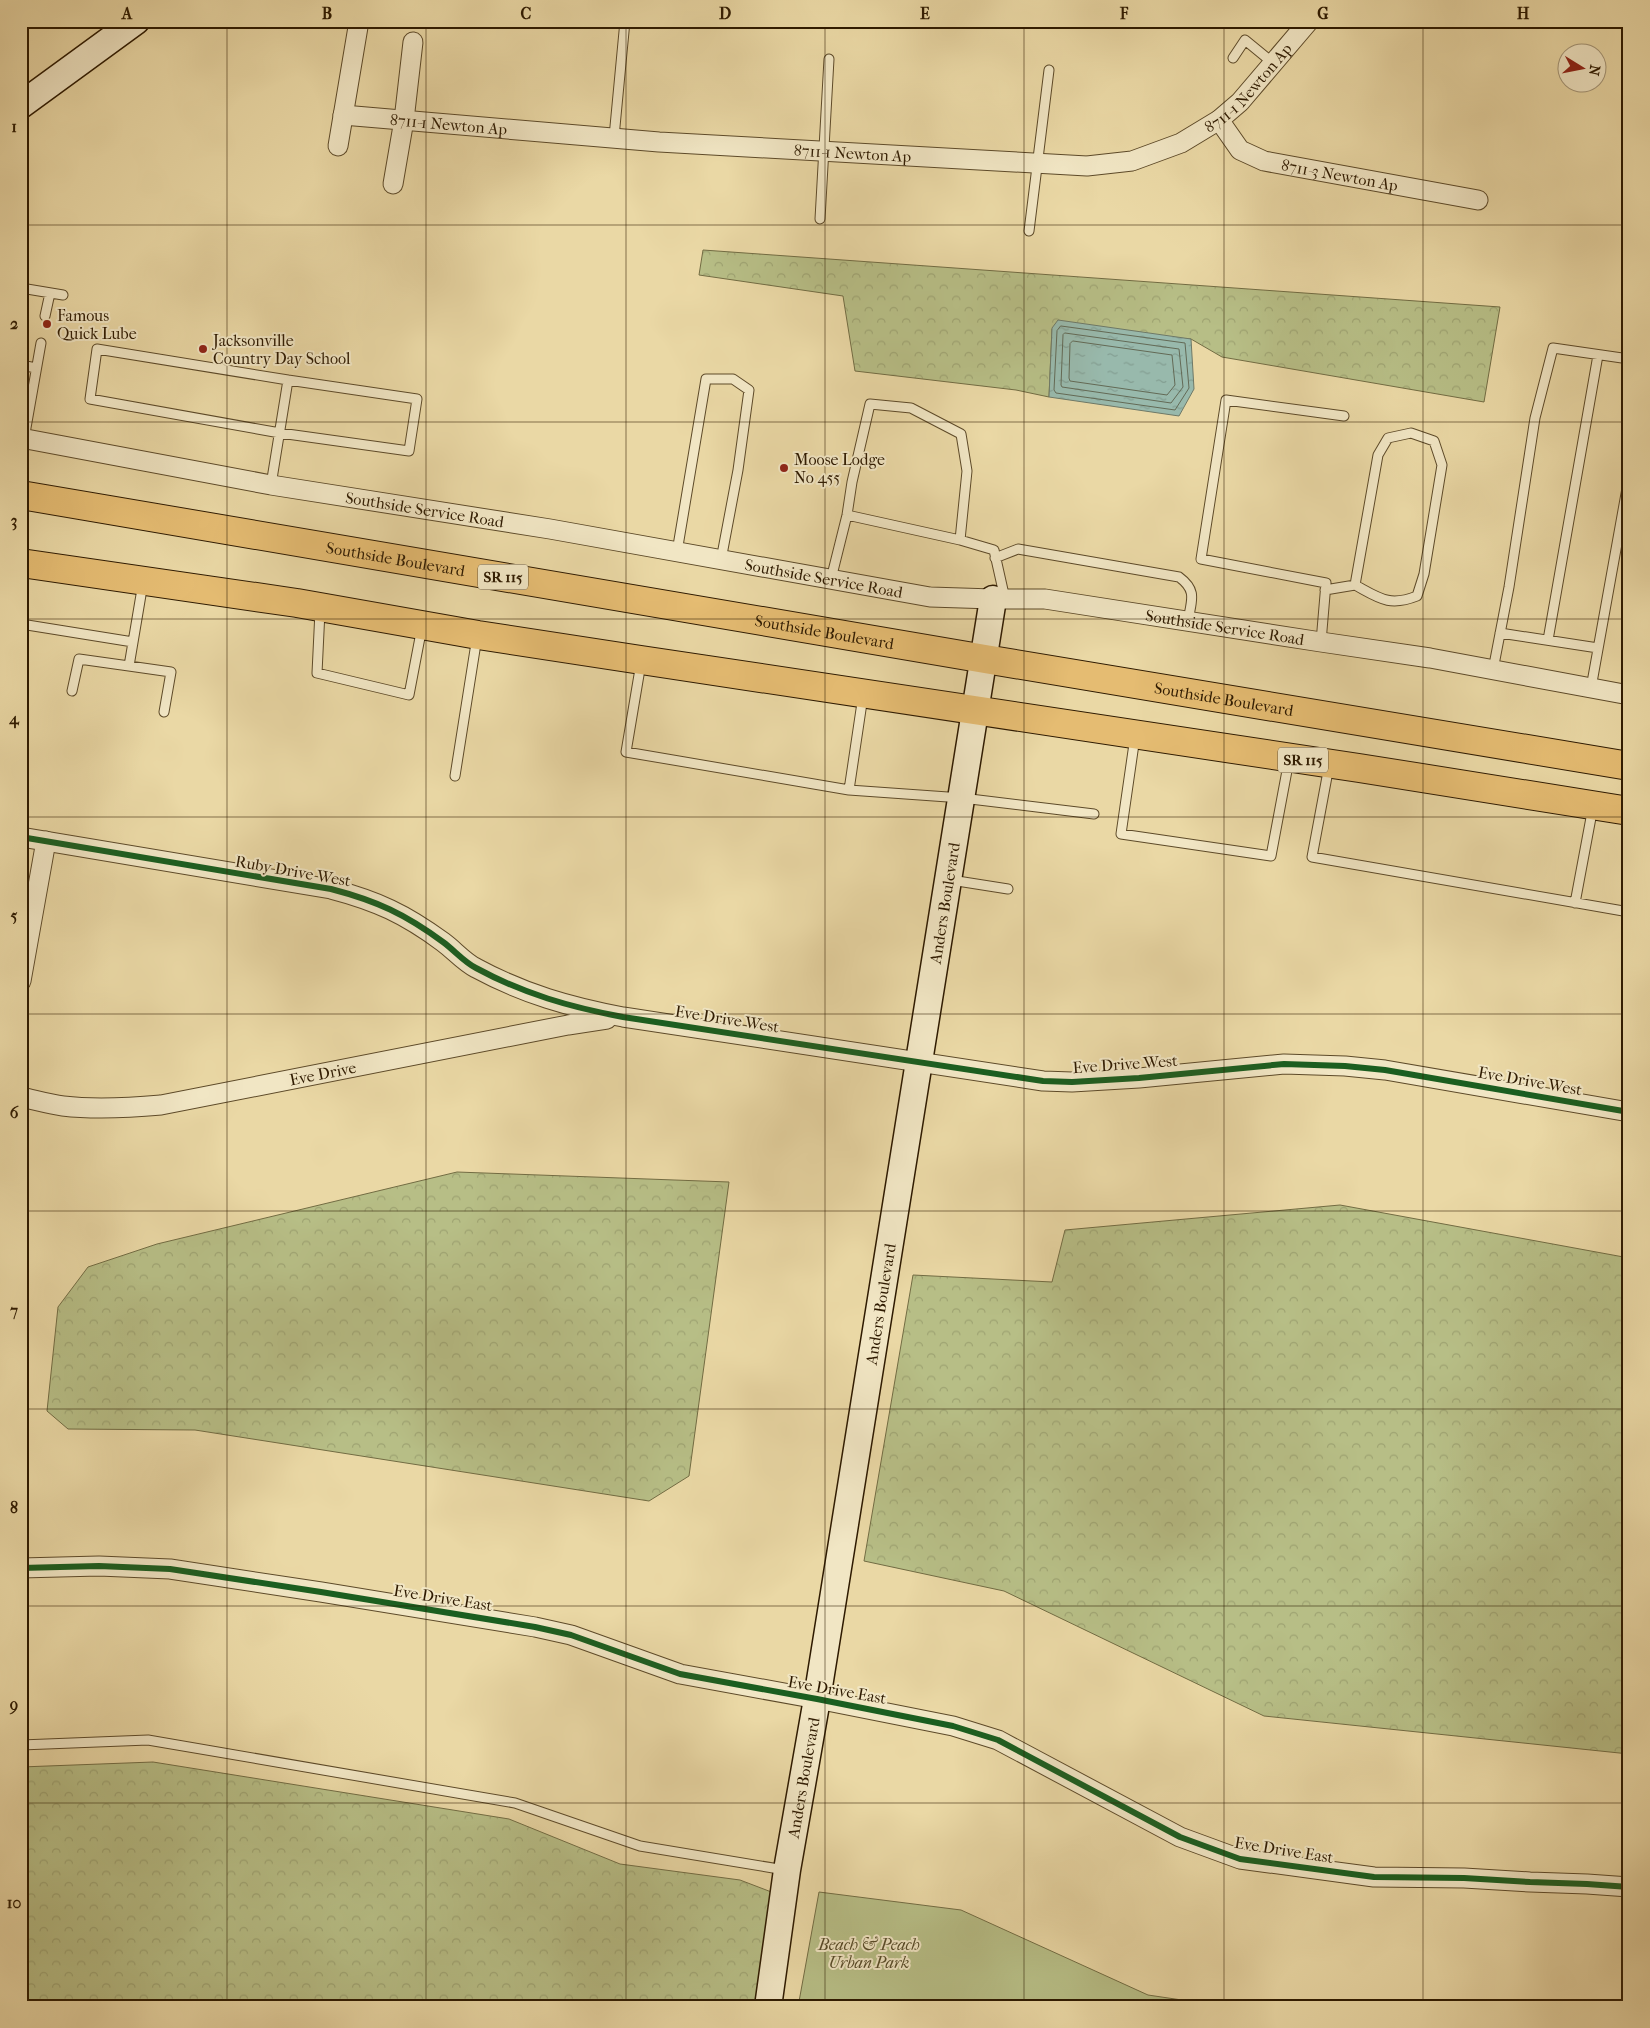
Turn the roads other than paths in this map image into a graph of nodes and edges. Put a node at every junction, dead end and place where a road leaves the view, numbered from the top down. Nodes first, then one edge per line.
1 (136, 21) edge
2 (358, 21) edge
3 (625, 21) edge
4 (1309, 21) edge
5 (413, 42) dead end
6 (1233, 58) dead end
7 (829, 59) dead end
8 (1273, 63) junction
9 (1049, 70) dead end
10 (21, 105) edge
11 (343, 115) junction
12 (404, 120) junction
13 (1219, 120) junction
14 (614, 137) junction
15 (338, 146) dead end
16 (824, 151) junction
17 (1037, 164) junction
18 (393, 184) dead end
19 (1478, 200) dead end
20 (820, 219) dead end
21 (1029, 231) dead end
22 (21, 288) edge
23 (50, 293) junction
24 (63, 295) dead end
25 (45, 316) dead end
26 (41, 343) dead end
27 (1598, 354) junction
28 (1629, 359) edge
29 (21, 365) edge
30 (36, 368) junction
31 (288, 380) junction
32 (1344, 416) dead end
33 (280, 433) junction
34 (23, 438) edge
35 (1629, 476) edge
36 (271, 485) junction
37 (21, 496) edge
38 (848, 515) junction
39 (960, 540) junction
40 (677, 552) junction
41 (995, 558) junction
42 (721, 560) junction
43 (21, 563) edge
44 (831, 579) junction
45 (143, 580) junction
46 (1355, 585) junction
47 (1325, 590) junction
48 (999, 599) junction
49 (321, 607) junction
50 (1188, 621) junction
51 (21, 624) edge
52 (422, 625) junction
53 (1500, 633) junction
54 (478, 635) junction
55 (1548, 640) junction
56 (133, 642) junction
57 (1321, 642) junction
58 (1598, 648) junction
59 (984, 659) junction
60 (641, 660) junction
61 (129, 666) junction
62 (1493, 670) junction
63 (1591, 688) junction
64 (72, 691) dead end
65 (863, 694) junction
66 (1629, 695) edge
67 (976, 711) junction
68 (164, 712) dead end
69 (1136, 735) junction
70 (1289, 758) junction
71 (1330, 764) junction
72 (1629, 766) edge
73 (455, 776) dead end
74 (849, 790) junction
75 (962, 798) junction
76 (1594, 806) junction
77 (1629, 811) edge
78 (1094, 814) dead end
79 (21, 837) edge
80 (46, 841) junction
81 (948, 880) junction
82 (1008, 889) dead end
83 (1575, 903) junction
84 (1629, 912) edge
85 (21, 981) edge
86 (623, 1017) junction
87 (919, 1062) junction
88 (21, 1097) edge
89 (1629, 1112) edge
90 (21, 1568) edge
91 (817, 1699) junction
92 (21, 1745) edge
93 (787, 1870) junction
94 (1629, 1888) edge
95 (768, 2007) edge

1 - 10 street
2 - 11 street
3 - 14 lane
4 - 8 street, 8711-1 Newton Ap
5 - 12 street
6 - 8 lane
7 - 16 lane
8 - 13 street, 8711-1 Newton Ap
9 - 17 lane
11 - 12 street, 8711-1 Newton Ap
11 - 15 street
12 - 14 street, 8711-1 Newton Ap
12 - 18 street
13 - 17 street, 8711-1 Newton Ap
13 - 19 street, 8711-3 Newton Ap
14 - 16 street, 8711-1 Newton Ap
16 - 17 street, 8711-1 Newton Ap
16 - 20 lane
17 - 21 lane
22 - 23 lane
23 - 24 lane
23 - 25 lane
26 - 30 lane
27 - 28 lane
27 - 53 lane
27 - 55 lane
29 - 30 lane
30 - 34 lane
31 - 33 lane
31 - 33 lane
31 - 33 lane
32 - 47 lane
33 - 36 lane
34 - 36 street, Southside Service Road
35 - 58 lane
36 - 40 street, Southside Service Road
37 - 59 highway, Southside Boulevard / SR 115
38 - 39 lane
38 - 39 lane
38 - 44 lane
39 - 41 lane
40 - 42 street, Southside Service Road
40 - 42 lane
41 - 48 lane
41 - 50 lane
42 - 44 street, Southside Service Road
43 - 45 highway, SR 115
44 - 48 street, Southside Service Road
45 - 49 highway, SR 115
45 - 56 lane
46 - 46 lane
46 - 47 lane
47 - 57 lane
48 - 50 street, Southside Service Road
48 - 59 street, Anders Boulevard
49 - 52 highway, SR 115
49 - 52 lane
50 - 57 street, Southside Service Road
51 - 56 lane
52 - 54 highway, SR 115
53 - 55 lane
53 - 62 lane
54 - 60 highway, SR 115
54 - 73 lane
55 - 58 lane
56 - 61 lane
57 - 62 street, Southside Service Road
58 - 63 lane
59 - 67 street, Anders Boulevard
59 - 72 highway, Southside Boulevard / SR 115
60 - 65 highway, SR 115
60 - 74 lane
61 - 64 lane
61 - 68 lane
62 - 63 street, Southside Service Road
63 - 66 street, Southside Service Road
65 - 67 highway, SR 115
65 - 74 lane
67 - 69 highway, SR 115
67 - 75 street, Anders Boulevard
69 - 70 highway, SR 115
69 - 70 lane
70 - 71 highway, SR 115
71 - 76 highway, SR 115
71 - 83 lane
74 - 75 lane
75 - 78 lane
75 - 81 street, Anders Boulevard
76 - 77 highway, SR 115
76 - 83 lane
79 - 80 street, Ruby Drive West
80 - 85 street
80 - 86 street, Ruby Drive West
81 - 82 lane
81 - 87 street, Anders Boulevard
83 - 84 lane
86 - 87 street, Eve Drive West
86 - 88 street, Eve Drive
87 - 89 street, Eve Drive West
87 - 91 street, Anders Boulevard
90 - 91 street, Eve Drive East
91 - 93 street, Anders Boulevard
91 - 94 street, Eve Drive East
92 - 93 lane
93 - 95 street, Anders Boulevard

